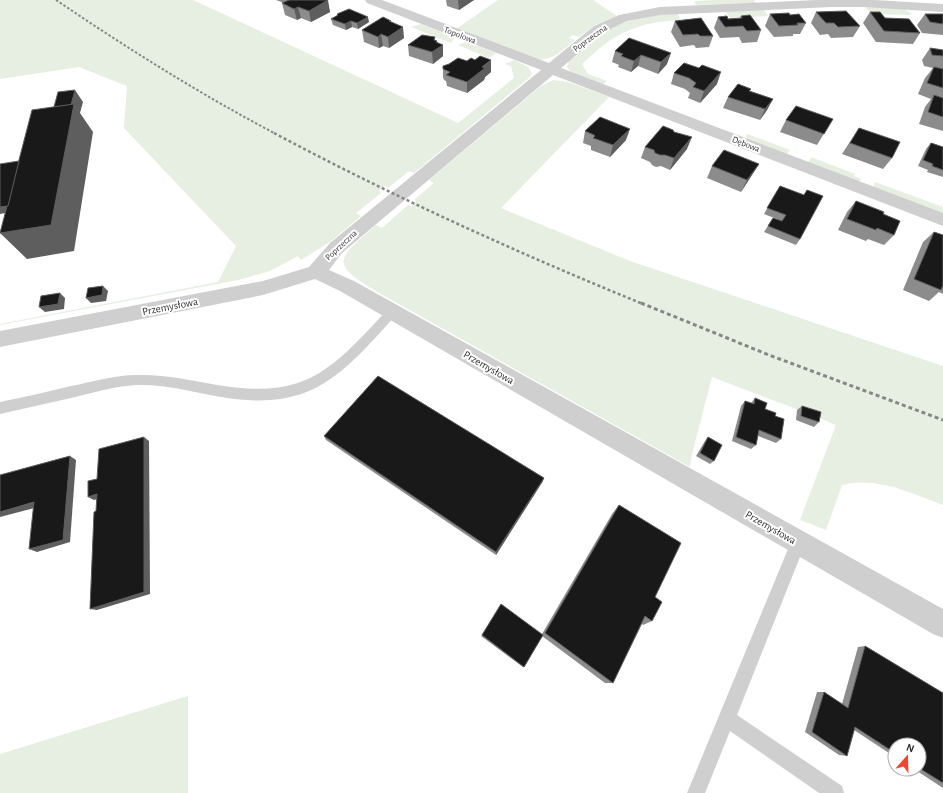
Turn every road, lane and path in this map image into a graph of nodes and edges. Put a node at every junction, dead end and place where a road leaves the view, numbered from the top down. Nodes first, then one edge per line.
1 (371, 0) edge
2 (943, 8) edge
3 (550, 69) junction
4 (943, 220) edge
5 (316, 272) junction
6 (392, 312) junction
7 (0, 338) edge
8 (0, 408) edge
9 (798, 542) junction
10 (943, 624) edge
11 (726, 718) junction
12 (696, 793) edge
13 (835, 793) edge

1 - 3 street, Topolowa
2 - 3 street, Poprzeczna
3 - 4 street, Dębowa
3 - 5 street, Poprzeczna
5 - 6 street, Przemysłowa
5 - 7 street, Przemysłowa
6 - 8 lane
6 - 9 street, Przemysłowa
9 - 10 street, Przemysłowa
9 - 11 lane
11 - 12 lane
11 - 13 lane

